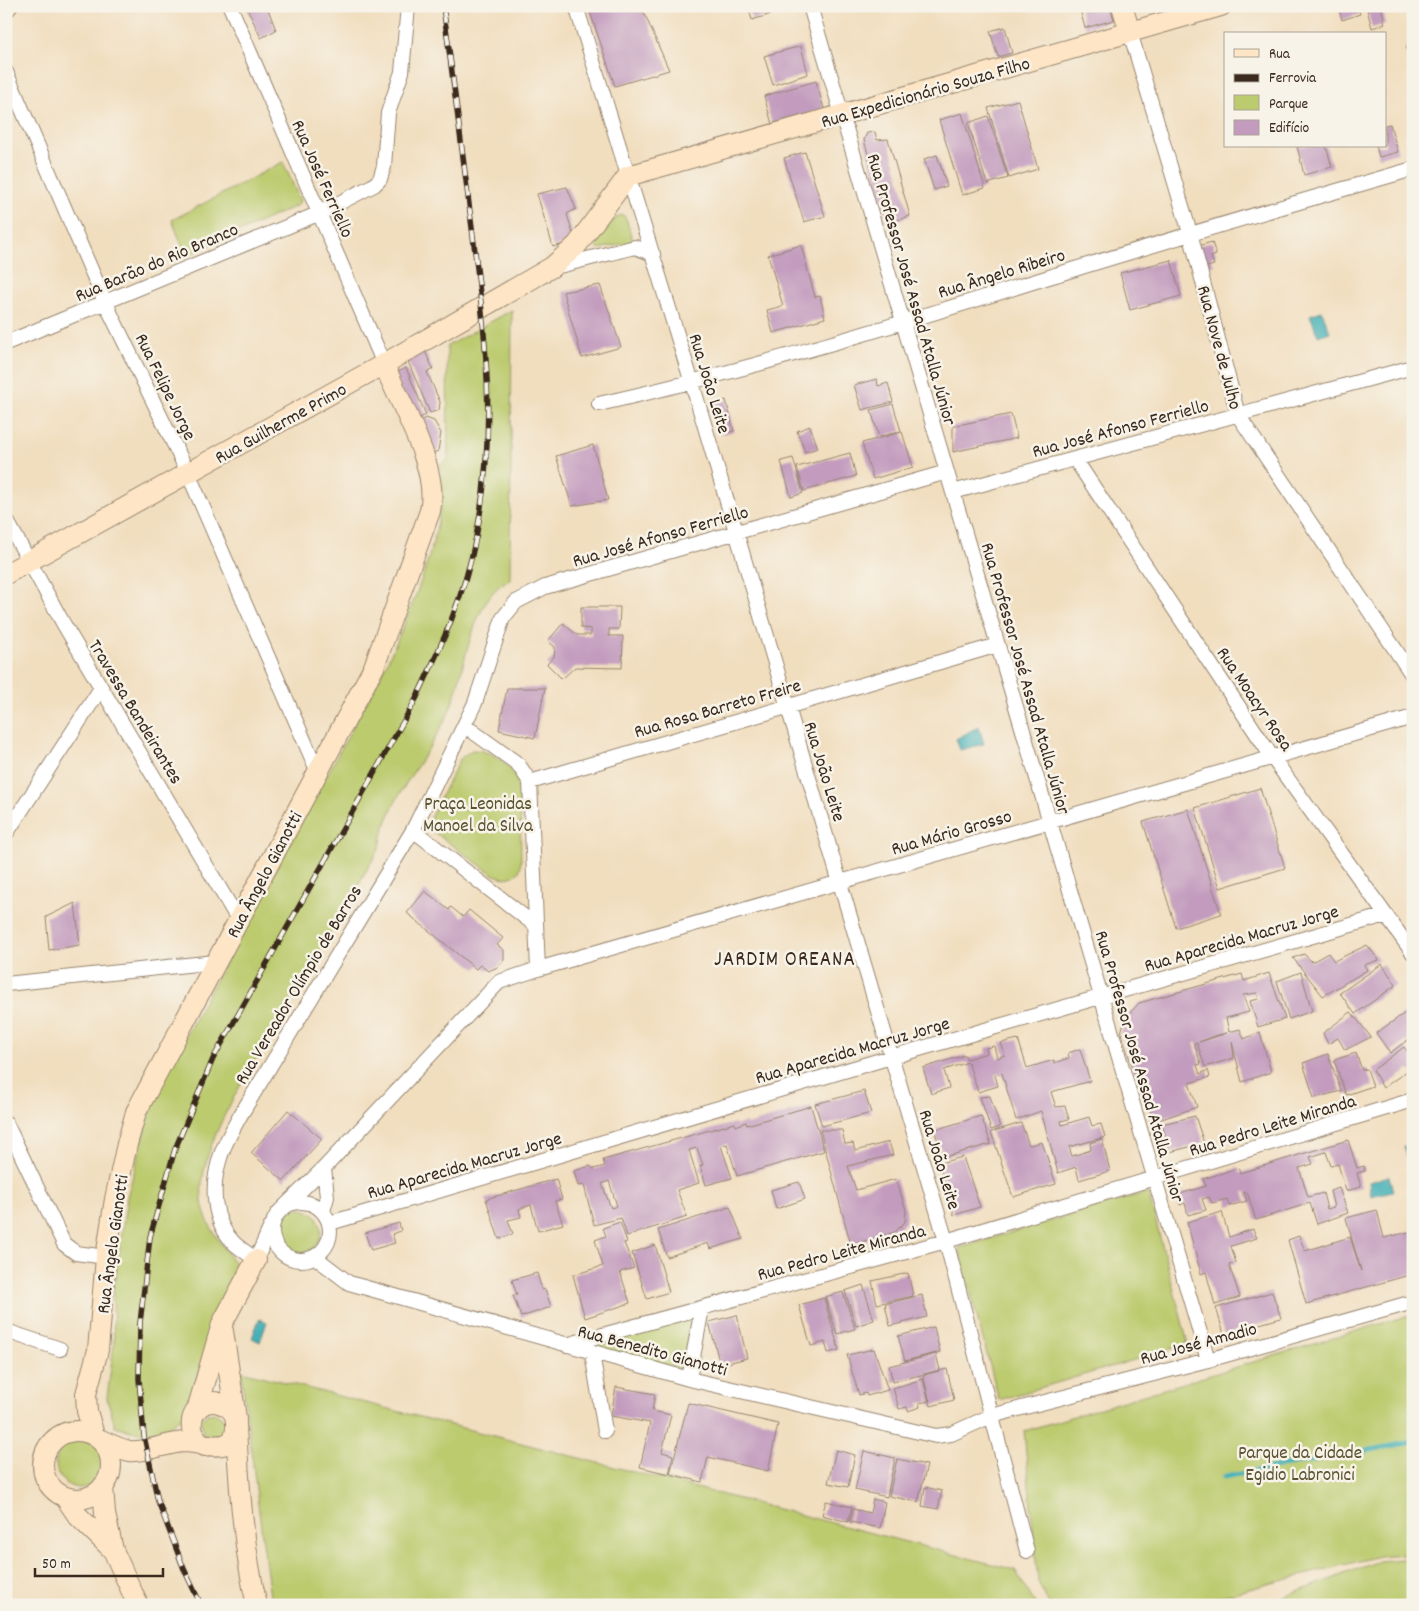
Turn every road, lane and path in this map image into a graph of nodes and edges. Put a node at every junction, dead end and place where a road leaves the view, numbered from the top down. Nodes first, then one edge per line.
1 (230, 6) edge
2 (408, 6) edge
3 (576, 6) edge
4 (810, 6) edge
5 (1122, 6) edge
6 (1221, 6) edge
7 (1130, 32) junction
8 (6, 72) edge
9 (842, 115) junction
10 (1413, 169) edge
11 (628, 176) junction
12 (320, 213) junction
13 (1190, 234) junction
14 (653, 254) junction
15 (552, 267) junction
16 (105, 302) junction
17 (904, 322) junction
18 (6, 344) edge
19 (384, 364) junction
20 (1413, 367) edge
21 (692, 383) junction
22 (599, 404) dead end
23 (1238, 414) junction
24 (1075, 459) junction
25 (947, 472) junction
26 (188, 473) junction
27 (953, 492) junction
28 (6, 519) edge
29 (736, 532) junction
30 (29, 561) junction
31 (6, 574) edge
32 (998, 645) junction
33 (1413, 676) edge
34 (101, 688) junction
35 (787, 706) junction
36 (1413, 717) edge
37 (466, 726) junction
38 (1272, 758) junction
39 (317, 770) junction
40 (530, 782) junction
41 (1050, 822) junction
42 (413, 830) junction
43 (6, 834) edge
44 (840, 883) junction
45 (1386, 915) junction
46 (239, 921) junction
47 (535, 925) junction
48 (1413, 953) edge
49 (215, 962) junction
50 (538, 969) junction
51 (6, 984) edge
52 (1102, 997) junction
53 (892, 1057) junction
54 (1413, 1100) edge
55 (6, 1123) edge
56 (324, 1168) junction
57 (1156, 1180) junction
58 (283, 1208) junction
59 (326, 1217) junction
60 (273, 1223) junction
61 (946, 1241) junction
62 (106, 1257) junction
63 (287, 1257) junction
64 (315, 1257) junction
65 (256, 1260) junction
66 (1413, 1302) edge
67 (702, 1308) junction
68 (222, 1324) junction
69 (6, 1331) edge
70 (565, 1346) junction
71 (60, 1349) dead end
72 (592, 1353) junction
73 (1208, 1360) junction
74 (689, 1379) junction
75 (86, 1394) junction
76 (195, 1413) junction
77 (991, 1416) junction
78 (236, 1422) junction
79 (605, 1431) dead end
80 (58, 1436) junction
81 (97, 1438) junction
82 (170, 1444) junction
83 (210, 1446) junction
84 (130, 1451) junction
85 (239, 1475) junction
86 (106, 1482) junction
87 (65, 1496) junction
88 (113, 1550) junction
89 (1027, 1551) dead end
90 (138, 1605) edge
91 (257, 1605) edge

1 - 12 street, Rua José Ferriello
2 - 12 street, Rua Barão do Rio Branco
3 - 11 street, Rua João Leite
4 - 9 street, Rua Professor José Assad Atalla Júnior
5 - 7 street, Rua Nove de Julho
6 - 7 street, Rua Expedicionário Souza Filho
7 - 9 street, Rua Expedicionário Souza Filho
7 - 13 street, Rua Nove de Julho
8 - 16 street, Rua Felipe Jorge
9 - 11 street, Rua Expedicionário Souza Filho
9 - 17 street, Rua Professor José Assad Atalla Júnior
10 - 13 street, Rua Ângelo Ribeiro
11 - 14 street, Rua João Leite
11 - 15 street, Rua Guilherme Primo
12 - 16 street, Rua Barão do Rio Branco
12 - 19 street, Rua José Ferriello
13 - 17 street, Rua Ângelo Ribeiro
13 - 23 street, Rua Nove de Julho
14 - 15 street
14 - 21 street, Rua João Leite
15 - 19 street, Rua Guilherme Primo
16 - 18 street, Rua Barão do Rio Branco
16 - 26 street, Rua Felipe Jorge
17 - 21 street, Rua Ângelo Ribeiro
17 - 25 street, Rua Professor José Assad Atalla Júnior
19 - 26 street, Rua Guilherme Primo
19 - 39 street, Rua Ângelo Gianotti
20 - 23 street, Rua José Afonso Ferriello
21 - 22 street, Rua Ângelo Ribeiro
21 - 29 street, Rua João Leite
23 - 24 street, Rua José Afonso Ferriello
23 - 33 street, Rua Nove de Julho
24 - 27 street, Rua José Afonso Ferriello
24 - 38 street, Rua Moacyr Rosa
25 - 27 street, Rua Professor José Assad Atalla Júnior
25 - 29 street, Rua José Afonso Ferriello
26 - 30 street, Rua Guilherme Primo
26 - 39 street, Rua Felipe Jorge
27 - 32 street, Rua Professor José Assad Atalla Júnior
28 - 30 street, Travessa Bandeirantes
29 - 35 street, Rua João Leite
29 - 37 street, Rua José Afonso Ferriello
30 - 31 street, Rua Guilherme Primo
30 - 34 street, Travessa Bandeirantes
32 - 35 street, Rua Rosa Barreto Freire
32 - 41 street, Rua Professor José Assad Atalla Júnior
34 - 43 street
34 - 46 street, Travessa Bandeirantes
35 - 40 street, Rua Rosa Barreto Freire
35 - 44 street, Rua João Leite
36 - 38 street, Rua Mário Grosso
37 - 40 street
37 - 42 street, Rua Vereador Olímpio de Barros
38 - 41 street, Rua Mário Grosso
38 - 45 street, Rua Moacyr Rosa
39 - 46 street, Rua Ângelo Gianotti
40 - 47 street
41 - 44 street, Rua Mário Grosso
41 - 52 street, Rua Professor José Assad Atalla Júnior
42 - 47 street
42 - 65 street, Rua Vereador Olímpio de Barros
44 - 50 street, Rua Mário Grosso
44 - 53 street, Rua João Leite
45 - 48 street, Rua Moacyr Rosa
45 - 52 street, Rua Aparecida Macruz Jorge
46 - 49 street, Rua Ângelo Gianotti
47 - 50 street
49 - 51 street
49 - 62 street, Rua Ângelo Gianotti
50 - 56 street, Rua Mário Grosso
52 - 53 street, Rua Aparecida Macruz Jorge
52 - 57 street, Rua Professor José Assad Atalla Júnior
53 - 59 street, Rua Aparecida Macruz Jorge
53 - 61 street, Rua João Leite
54 - 57 street, Rua Pedro Leite Miranda
55 - 62 street
56 - 58 street
56 - 59 street
57 - 61 street, Rua Pedro Leite Miranda
57 - 73 street, Rua Professor José Assad Atalla Júnior
58 - 59 street
58 - 60 street
59 - 64 street
60 - 63 street
60 - 65 street
61 - 67 street, Rua Pedro Leite Miranda
61 - 77 street, Rua João Leite
62 - 75 street, Rua Ângelo Gianotti
63 - 64 street
63 - 65 street
64 - 70 street, Rua Benedito Gianotti
65 - 68 street
66 - 73 street, Rua José Amadio
67 - 70 street, Rua Pedro Leite Miranda
67 - 74 street
68 - 76 street
68 - 78 street
69 - 71 street
70 - 72 street, Rua Benedito Gianotti
72 - 74 street, Rua Benedito Gianotti
72 - 79 street
73 - 77 street, Rua José Amadio
74 - 77 street, Rua Benedito Gianotti
75 - 80 street, Rua Ângelo Gianotti
75 - 81 street, Rua Ângelo Gianotti
76 - 78 street
76 - 82 street
76 - 83 street
77 - 89 street, Rua João Leite
78 - 83 street
78 - 85 street
80 - 81 street
80 - 87 street
81 - 84 street
81 - 86 street
82 - 83 street
82 - 84 street
83 - 85 street
84 - 86 street
85 - 91 street
86 - 87 street
86 - 88 street
87 - 88 street
88 - 90 street

